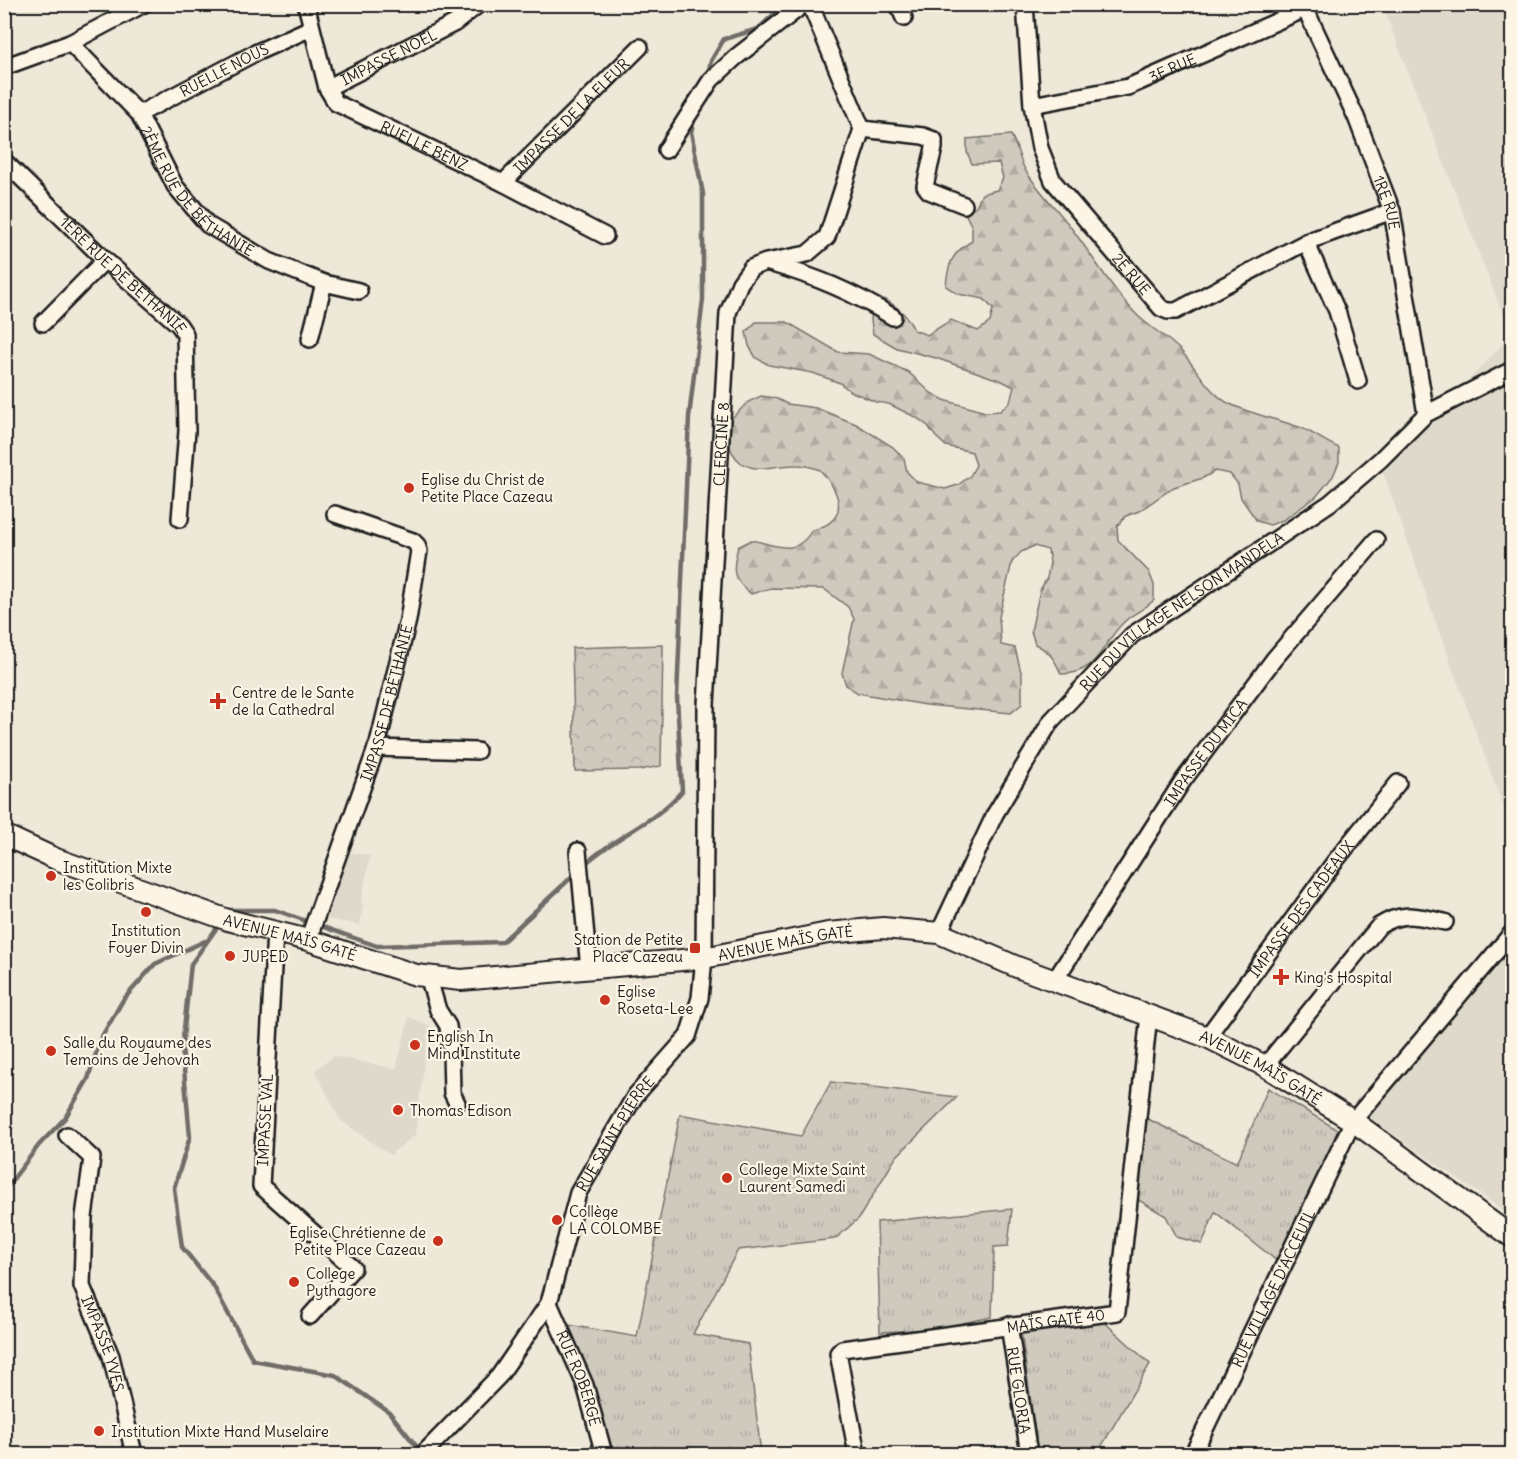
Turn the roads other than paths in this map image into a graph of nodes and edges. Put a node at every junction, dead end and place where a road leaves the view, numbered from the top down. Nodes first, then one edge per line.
1 (144, 4) edge
2 (306, 4) edge
3 (479, 4) edge
4 (804, 4) edge
5 (810, 4) edge
6 (1025, 4) edge
7 (1304, 7) edge
8 (311, 28) junction
9 (70, 43) junction
10 (640, 47) dead end
11 (4, 67) edge
12 (327, 88) junction
13 (1032, 105) junction
14 (139, 114) junction
15 (862, 129) junction
16 (666, 150) dead end
17 (4, 161) edge
18 (503, 183) junction
19 (964, 205) dead end
20 (1392, 211) junction
21 (605, 236) dead end
22 (1306, 242) junction
23 (105, 260) junction
24 (766, 262) junction
25 (324, 283) junction
26 (359, 291) dead end
27 (893, 317) dead end
28 (43, 323) dead end
29 (310, 339) dead end
30 (1512, 369) edge
31 (1359, 381) dead end
32 (1426, 414) junction
33 (335, 514) dead end
34 (180, 519) dead end
35 (1377, 540) dead end
36 (376, 748) junction
37 (477, 751) dead end
38 (1398, 783) dead end
39 (4, 835) edge
40 (578, 851) dead end
41 (1445, 922) dead end
42 (275, 931) junction
43 (939, 933) junction
44 (1512, 933) edge
45 (309, 936) junction
46 (704, 958) junction
47 (589, 969) junction
48 (429, 976) junction
49 (1055, 980) junction
50 (1149, 1015) junction
51 (1208, 1037) junction
52 (1265, 1066) junction
53 (457, 1102) dead end
54 (1353, 1121) junction
55 (67, 1135) dead end
56 (1512, 1237) edge
57 (549, 1303) junction
58 (310, 1316) dead end
59 (1009, 1325) junction
60 (428, 1450) edge
61 (134, 1455) edge
62 (604, 1455) edge
63 (857, 1455) edge
64 (1029, 1455) edge
65 (1193, 1455) edge

1 - 9 street
2 - 8 street, RUELLE BENZ
3 - 12 street, IMPASSE NOËL
4 - 16 street
5 - 15 street
6 - 13 street, 2E RUE
7 - 13 street, 3E RUE
7 - 20 street, 1RE RUE
8 - 12 street, RUELLE BENZ
8 - 14 street, RUELLE NOUS
9 - 11 street
9 - 14 street, 2ÈME RUE DE BÉTHANIE
10 - 18 street, IMPASSE DE LA FLEUR
12 - 18 street, RUELLE BENZ
13 - 22 street, 2E RUE
14 - 25 street, 2ÈME RUE DE BÉTHANIE
15 - 19 street
15 - 24 street, CLERCINE 8
17 - 23 street, 1ÈRE RUE DE BÉTHANIE
18 - 21 street, RUELLE BENZ
20 - 22 street, 2E RUE
20 - 32 street, 1RE RUE
22 - 31 street
23 - 28 street
23 - 34 street, 1ÈRE RUE DE BÉTHANIE
24 - 27 street
24 - 46 street, CLERCINE 8
25 - 26 street, 2ÈME RUE DE BÉTHANIE
25 - 29 street
30 - 32 street, RUE DU VILLAGE NELSON MANDELA
32 - 43 street, RUE DU VILLAGE NELSON MANDELA
33 - 36 street, IMPASSE DE BÉTHANIE
35 - 49 street, IMPASSE DU MICA
36 - 37 street
36 - 45 street, IMPASSE DE BÉTHANIE
38 - 51 street, IMPASSE DES CADEAUX
39 - 42 street, AVENUE MAÏS GATÉ
40 - 47 street
41 - 52 street
42 - 45 street, AVENUE MAÏS GATÉ
42 - 58 street, IMPASSE VAL
43 - 46 street, AVENUE MAÏS GATÉ
43 - 49 street, AVENUE MAÏS GATÉ
44 - 54 street, RUE VILLAGE D'ACCEUIL
45 - 48 street, AVENUE MAÏS GATÉ
46 - 47 street, AVENUE MAÏS GATÉ
46 - 57 street, RUE SAINT-PIERRE
47 - 48 street, AVENUE MAÏS GATÉ
48 - 53 street
49 - 50 street, AVENUE MAÏS GATÉ
50 - 51 street, AVENUE MAÏS GATÉ
50 - 59 street, MAÏS GATÉ 40
51 - 52 street, AVENUE MAÏS GATÉ
52 - 54 street, AVENUE MAÏS GATÉ
54 - 56 street, AVENUE MAÏS GATÉ
54 - 65 street, RUE VILLAGE D'ACCEUIL
55 - 61 street, IMPASSE YVES
57 - 60 street, RUE SAINT-PIERRE
57 - 62 street, RUE ROBERGE
59 - 63 street, MAÏS GATÉ 40
59 - 64 street, RUE GLORIA

